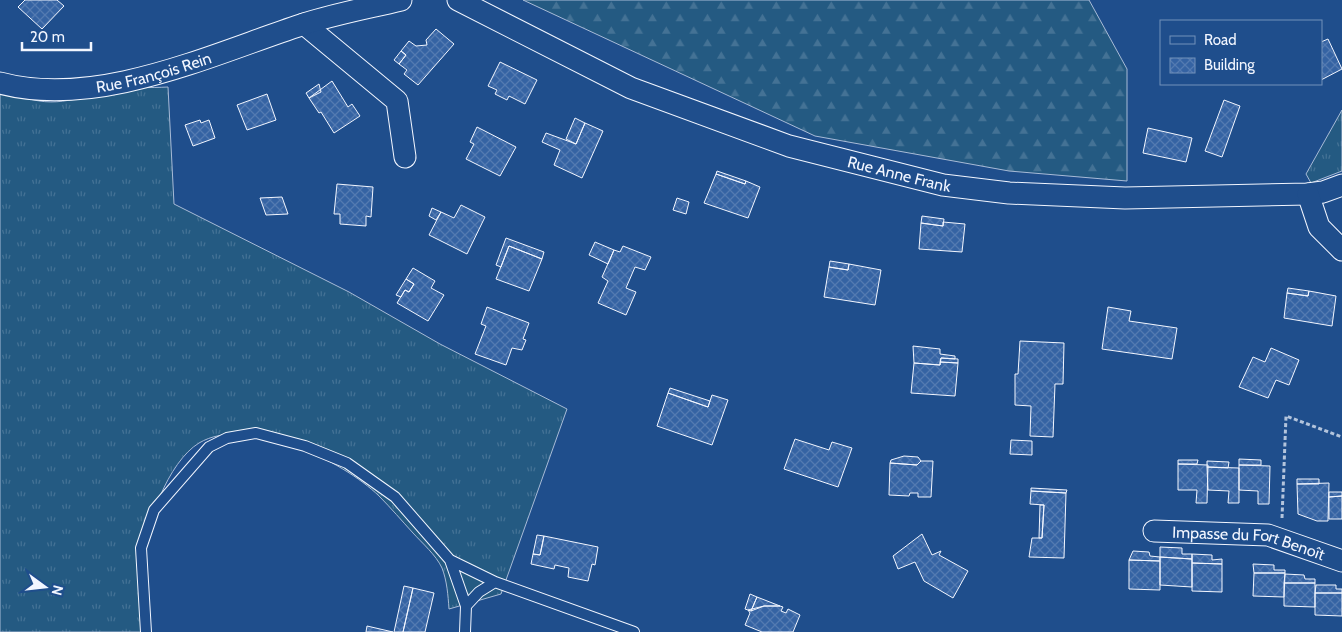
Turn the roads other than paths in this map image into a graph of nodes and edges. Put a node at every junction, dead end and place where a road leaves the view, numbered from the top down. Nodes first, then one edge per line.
1 (401, 0) edge
2 (458, 0) edge
3 (304, 24) junction
4 (0, 82) edge
5 (405, 157) dead end
6 (1342, 185) edge
7 (1308, 194) junction
8 (1342, 250) edge
9 (1154, 531) dead end
10 (450, 560) junction
11 (1342, 561) edge
12 (495, 582) junction
13 (466, 606) junction
14 (146, 632) edge
15 (465, 632) edge
16 (634, 632) edge

1 - 3 street, Rue François Rein
2 - 7 street, Rue Anne Frank
3 - 4 street, Rue François Rein
3 - 5 street
6 - 7 street, Rue Anne Frank
7 - 8 street
9 - 11 street, Impasse du Fort Benoît
10 - 12 lane
10 - 13 lane
10 - 14 lane
12 - 13 lane
12 - 16 lane
13 - 15 lane

